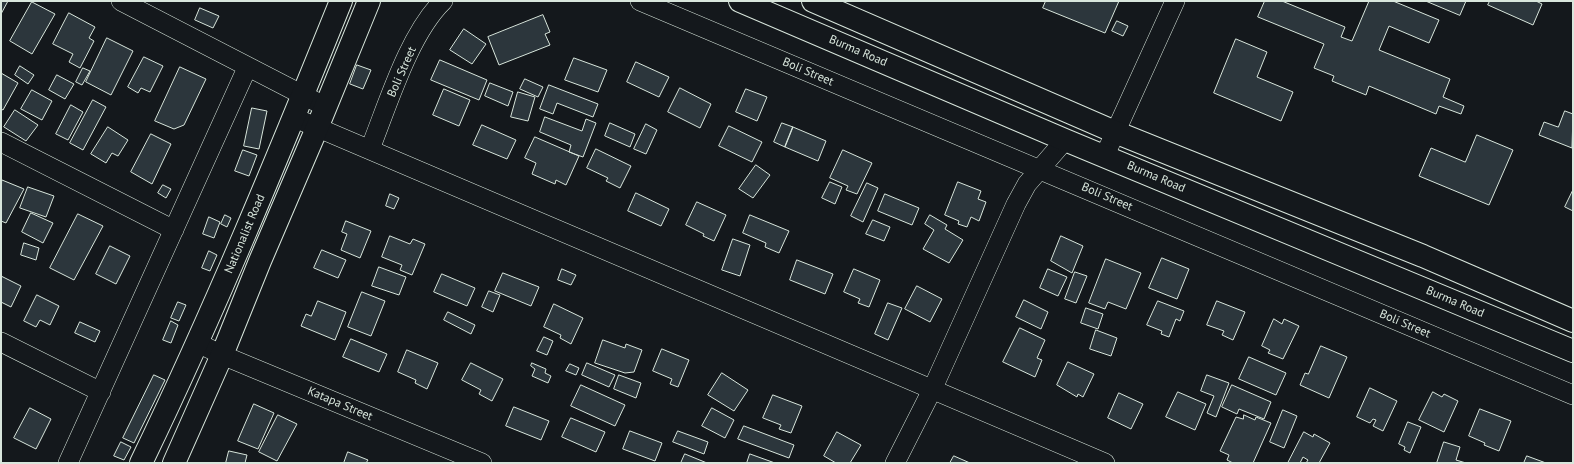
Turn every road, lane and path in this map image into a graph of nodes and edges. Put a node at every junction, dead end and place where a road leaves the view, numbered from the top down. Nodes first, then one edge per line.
1 (120, 1) edge
2 (341, 1) edge
3 (369, 1) edge
4 (443, 1) edge
5 (640, 1) edge
6 (740, 1) edge
7 (813, 1) edge
8 (1175, 1) edge
9 (247, 68) junction
10 (302, 96) junction
11 (326, 107) junction
12 (294, 118) junction
13 (317, 128) junction
14 (1114, 132) junction
15 (1065, 140) junction
16 (1, 142) edge
17 (370, 149) junction
18 (1105, 155) junction
19 (1040, 169) junction
20 (174, 230) junction
21 (1573, 321) edge
22 (1, 342) edge
23 (198, 343) junction
24 (1573, 351) edge
25 (222, 355) junction
26 (932, 390) junction
27 (101, 392) junction
28 (1573, 395) edge
29 (68, 463) edge
30 (141, 463) edge
31 (174, 463) edge
32 (482, 463) edge
33 (895, 463) edge
34 (1105, 463) edge

1 - 9 street
2 - 10 main road, Nationalist Road
3 - 11 main road, Nationalist Road
4 - 17 street, Boli Street
5 - 19 street, Boli Street
6 - 15 main road, Burma Road
7 - 14 main road
8 - 14 street
9 - 10 street
9 - 20 street
10 - 11 street
10 - 12 main road, Nationalist Road
11 - 13 main road, Nationalist Road
12 - 13 street
12 - 23 main road, Nationalist Road
13 - 17 street
13 - 25 main road, Nationalist Road
14 - 18 street
14 - 21 main road
15 - 18 main road, Burma Road
15 - 19 street
16 - 20 street
17 - 26 street
18 - 24 main road, Burma Road
19 - 26 street
19 - 28 street, Boli Street
20 - 27 street
22 - 27 street
23 - 25 street, Katapa Street
23 - 30 main road, Nationalist Road
25 - 31 main road, Nationalist Road
25 - 32 street, Katapa Street
26 - 33 street
26 - 34 street
27 - 29 street

